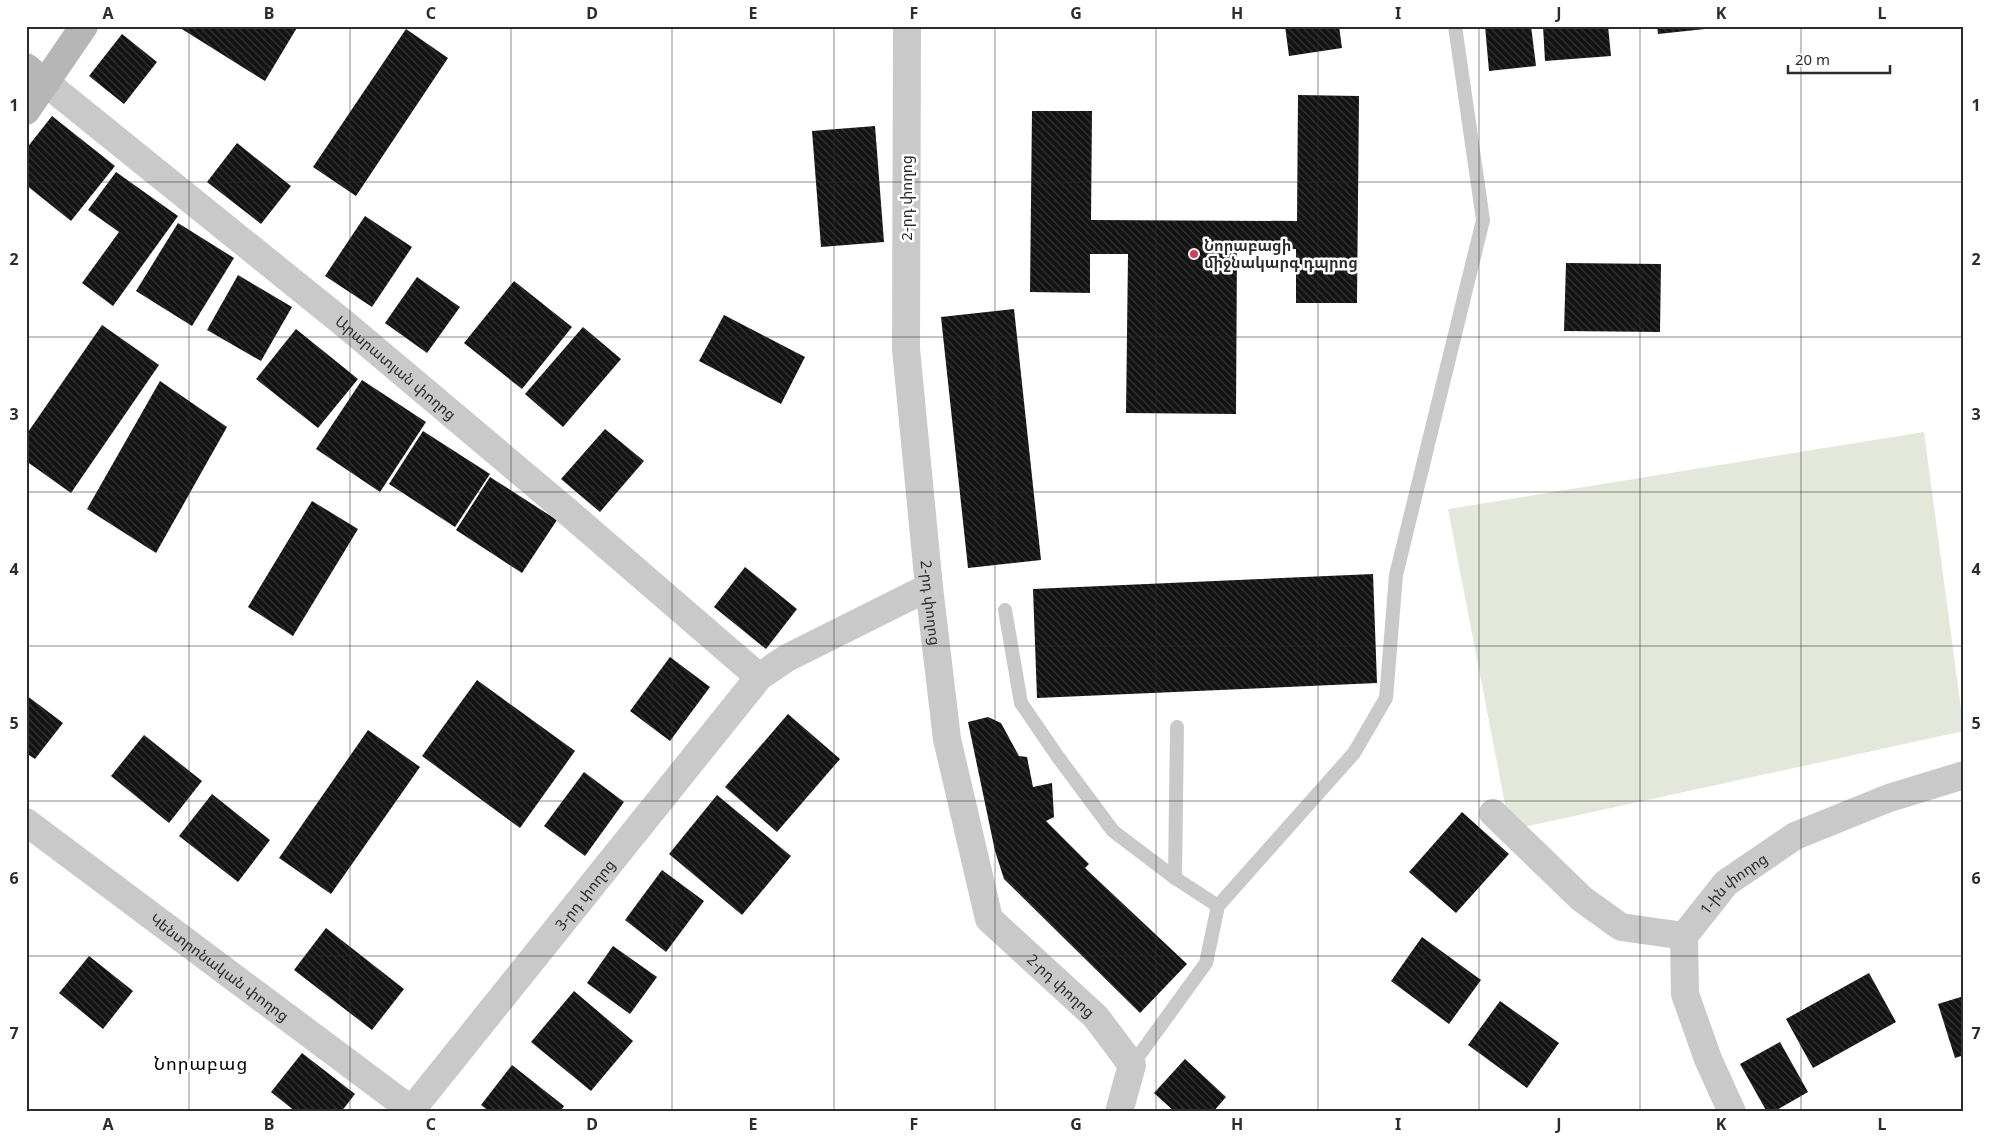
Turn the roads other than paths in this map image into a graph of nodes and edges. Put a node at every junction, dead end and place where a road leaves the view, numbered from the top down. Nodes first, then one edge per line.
1 (84, 26) edge
2 (907, 26) edge
3 (1455, 26) edge
4 (36, 75) edge
5 (26, 111) edge
6 (929, 587) junction
7 (1005, 610) dead end
8 (759, 677) junction
9 (1177, 727) dead end
10 (1964, 775) edge
11 (1493, 813) dead end
12 (26, 822) edge
13 (1175, 878) junction
14 (1218, 906) junction
15 (1684, 936) junction
16 (1132, 1066) junction
17 (412, 1111) edge
18 (1119, 1112) edge
19 (1732, 1112) edge

1 - 4 main road
2 - 6 street, 2-րդ փողոց
3 - 14 lane
4 - 5 main road
4 - 8 street, Արարատյան փողոց
6 - 8 street, 3-րդ փողոց
6 - 16 street, 2-րդ փողոց
7 - 13 lane
8 - 17 street, 3-րդ փողոց
9 - 13 lane
10 - 15 street, 1-ին փողոց
11 - 15 street
12 - 17 street, Կենտրոնական փողոց
13 - 14 lane
14 - 16 lane
15 - 19 street
16 - 18 street

